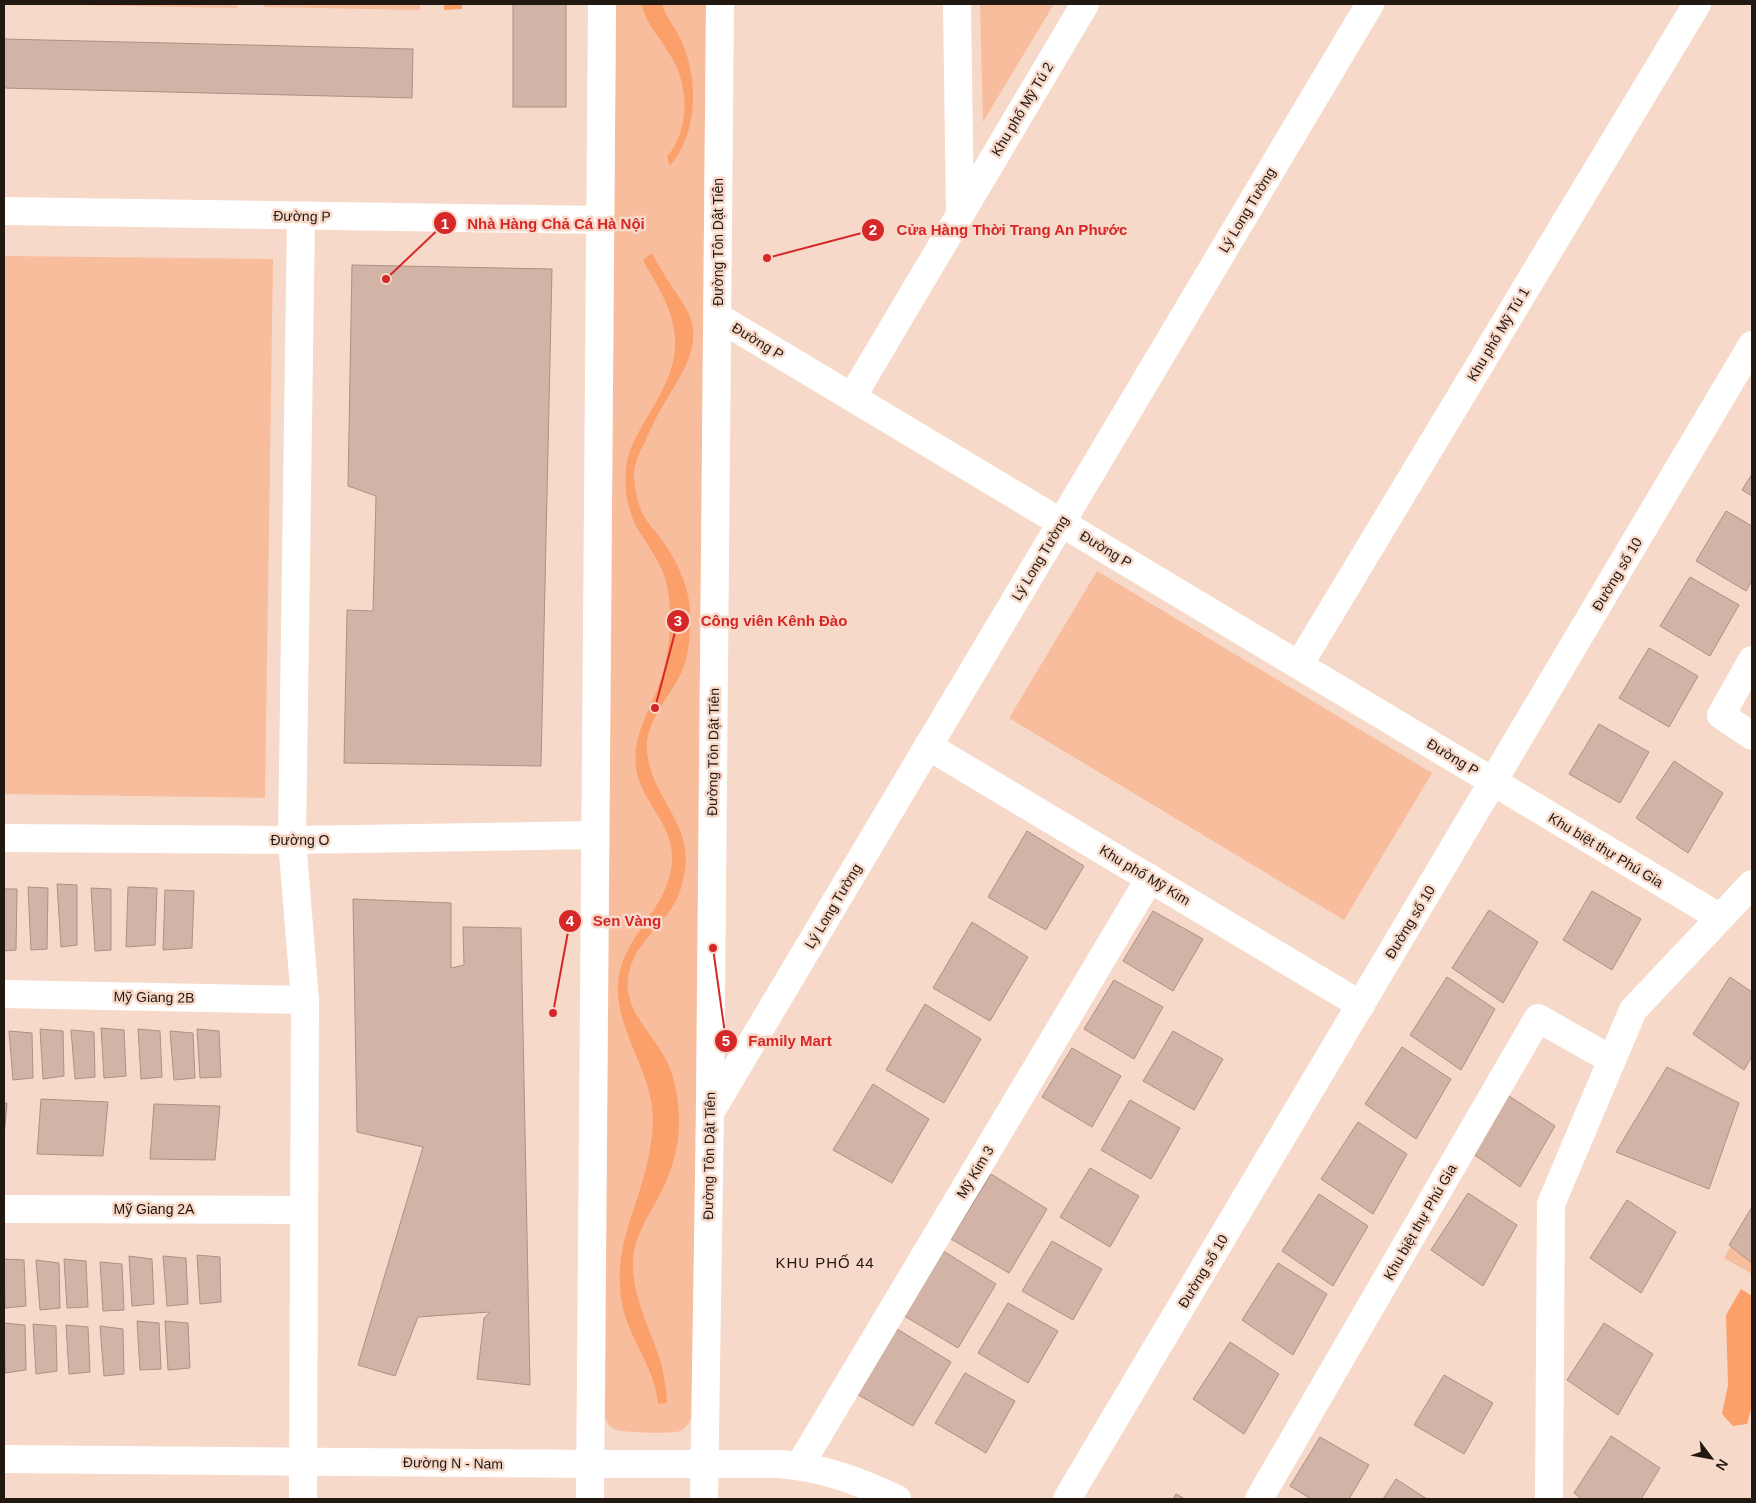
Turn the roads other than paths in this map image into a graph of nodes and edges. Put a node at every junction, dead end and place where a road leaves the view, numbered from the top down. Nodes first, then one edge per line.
1 (602, 4) edge
2 (720, 4) edge
3 (957, 4) edge
4 (1084, 4) edge
5 (1370, 4) edge
6 (1696, 4) edge
7 (4, 211) edge
8 (960, 214) junction
9 (301, 216) junction
10 (600, 220) junction
11 (718, 317) junction
12 (1752, 345) edge
13 (852, 397) junction
14 (1061, 522) junction
15 (1752, 660) edge
16 (1299, 665) junction
17 (1752, 736) edge
18 (928, 746) junction
19 (1494, 781) junction
20 (595, 835) junction
21 (4, 838) edge
22 (292, 840) junction
23 (1150, 878) junction
24 (1752, 884) edge
25 (1719, 917) junction
26 (4, 994) edge
27 (305, 1000) junction
28 (1361, 1005) junction
29 (1612, 1060) junction
30 (710, 1112) junction
31 (4, 1209) edge
32 (304, 1210) junction
33 (4, 1459) edge
34 (302, 1461) junction
35 (590, 1464) junction
36 (704, 1465) junction
37 (800, 1465) junction
38 (303, 1499) edge
39 (590, 1499) edge
40 (704, 1499) edge
41 (897, 1499) edge
42 (1067, 1499) edge
43 (1259, 1499) edge
44 (1549, 1499) edge

1 - 10 street
2 - 11 street, Đường Tôn Dật Tiên
3 - 8 street
4 - 8 street, Khu phố Mỹ Tú 2
5 - 14 street, Lý Long Tường
6 - 16 street, Khu phố Mỹ Tú 1
7 - 9 street, Đường P
8 - 13 street, Khu phố Mỹ Tú 2
9 - 10 street, Đường P
9 - 22 street
10 - 20 street
11 - 13 street, Đường P
11 - 30 street, Đường Tôn Dật Tiên
12 - 19 street, Đường số 10
13 - 14 street, Đường P
14 - 16 street, Đường P
14 - 18 street, Lý Long Tường
15 - 17 street
16 - 19 street, Đường P
18 - 23 street, Khu phố Mỹ Kim
18 - 30 street, Lý Long Tường
19 - 25 street, Khu biệt thự Phú Gia
19 - 28 street, Đường số 10
20 - 22 street, Đường O
20 - 35 street
21 - 22 street, Đường O
22 - 27 street
23 - 28 street, Khu phố Mỹ Kim
23 - 37 street, Mỹ Kim 3
24 - 25 street
25 - 29 street
26 - 27 street, Mỹ Giang 2B
27 - 32 street
28 - 42 street, Đường số 10
29 - 43 street, Khu biệt thự Phú Gia
29 - 44 street
30 - 36 street, Đường Tôn Dật Tiên
31 - 32 street, Mỹ Giang 2A
32 - 34 street
33 - 34 street, Đường N - Nam
34 - 35 street, Đường N - Nam
34 - 38 street
35 - 36 street, Đường N - Nam
35 - 39 street
36 - 37 street, Đường N - Nam
36 - 40 street, Đường Tôn Dật Tiên
37 - 41 street, Đường N - Nam

